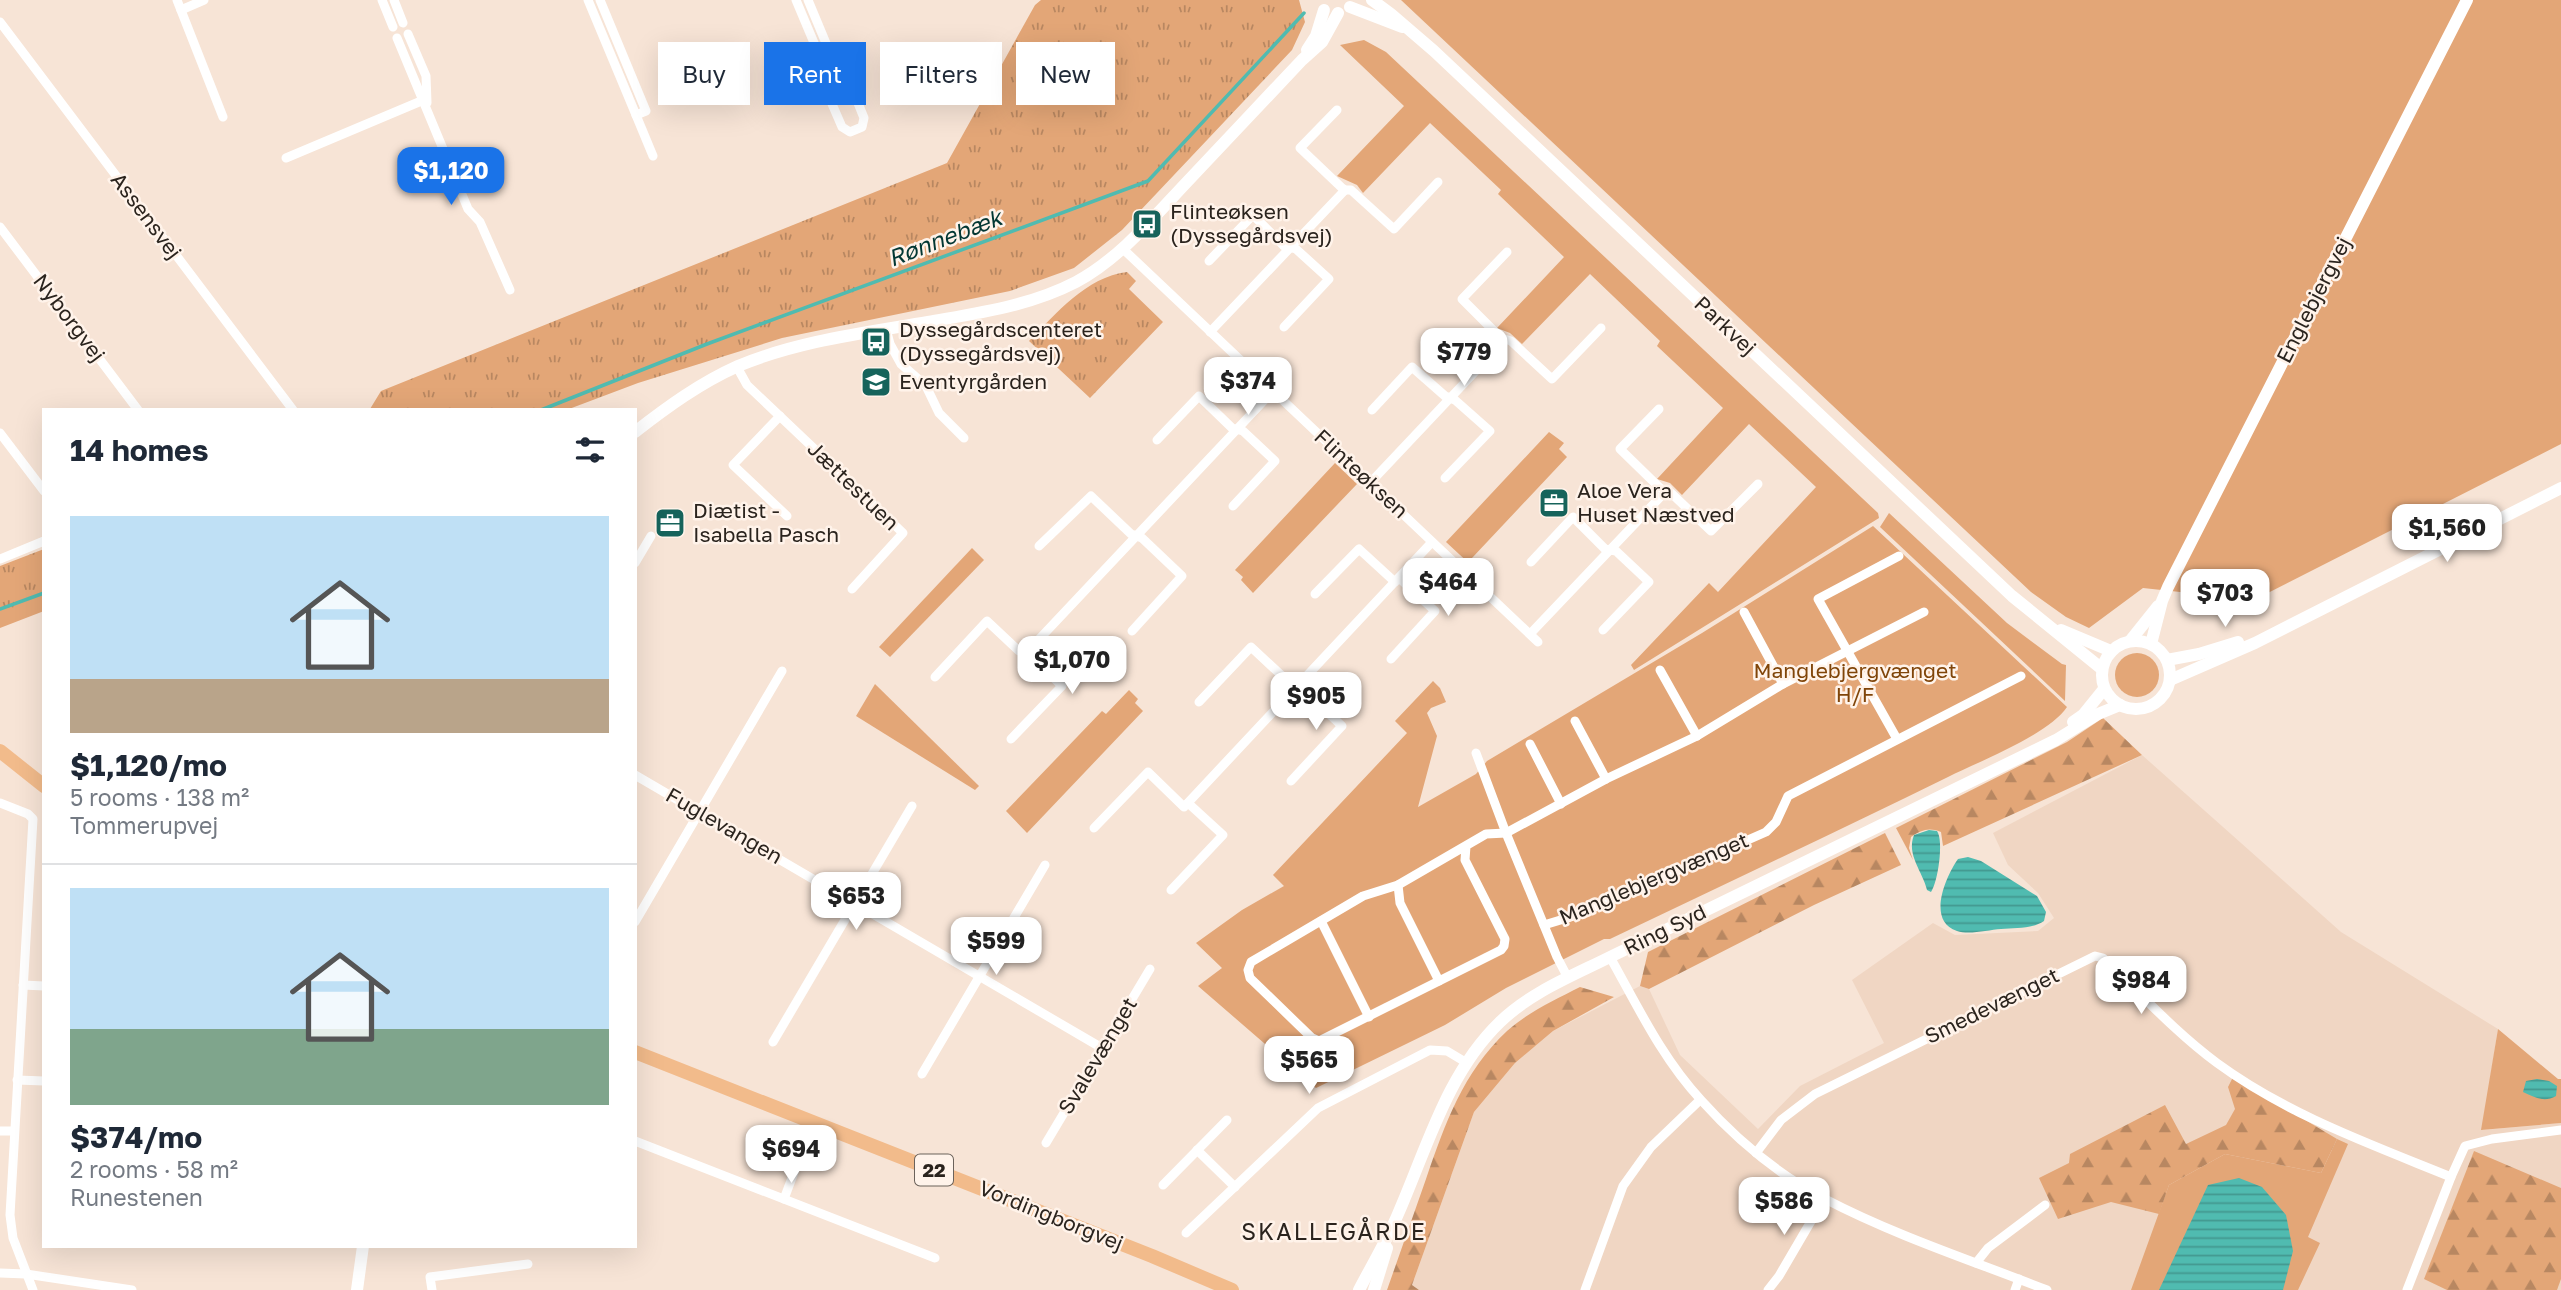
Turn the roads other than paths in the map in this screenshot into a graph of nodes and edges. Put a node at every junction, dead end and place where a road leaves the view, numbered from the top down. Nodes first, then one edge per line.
1 (177, 0) edge
2 (204, 0) edge
3 (382, 0) edge
4 (394, 0) edge
5 (588, 0) edge
6 (600, 0) edge
7 (796, 0) edge
8 (808, 0) edge
9 (1371, 0) edge
10 (2466, 0) edge
11 (1320, 5) edge
12 (1347, 6) edge
13 (181, 10) junction
14 (0, 22) edge
15 (403, 23) dead end
16 (393, 27) dead end
17 (1405, 29) junction
18 (408, 34) dead end
19 (397, 38) dead end
20 (814, 42) edge
21 (826, 42) edge
22 (1302, 60) junction
23 (426, 102) junction
24 (832, 105) edge
25 (859, 105) edge
26 (1337, 110) dead end
27 (636, 115) junction
28 (223, 117) dead end
29 (653, 156) dead end
30 (286, 158) dead end
31 (1438, 182) dead end
32 (1345, 190) junction
33 (0, 227) edge
34 (1291, 247) junction
35 (1122, 248) junction
36 (1507, 252) dead end
37 (1209, 261) dead end
38 (510, 290) dead end
39 (1284, 327) dead end
40 (1601, 328) dead end
41 (886, 329) junction
42 (1210, 332) junction
43 (1504, 341) junction
44 (737, 367) junction
45 (1273, 391) junction
46 (1451, 398) junction
47 (136, 408) edge
48 (291, 408) edge
49 (1660, 409) dead end
50 (1372, 410) dead end
51 (780, 416) junction
52 (1237, 430) junction
53 (637, 431) edge
54 (0, 433) edge
55 (964, 438) dead end
56 (1157, 440) dead end
57 (1444, 478) dead end
58 (1370, 483) junction
59 (1758, 484) dead end
60 (42, 488) edge
61 (2561, 488) edge
62 (1666, 491) junction
63 (1233, 506) dead end
64 (787, 516) dead end
65 (651, 536) dead end
66 (1137, 536) junction
67 (42, 542) edge
68 (1432, 542) junction
69 (1040, 546) dead end
70 (1611, 550) junction
71 (1899, 556) dead end
72 (0, 559) edge
73 (637, 560) edge
74 (1531, 562) dead end
75 (1397, 580) junction
76 (852, 589) dead end
77 (1315, 594) dead end
78 (2162, 601) junction
79 (1744, 612) dead end
80 (1924, 612) dead end
81 (2045, 622) junction
82 (2289, 624) junction
83 (1603, 630) dead end
84 (1132, 631) dead end
85 (1530, 634) junction
86 (2130, 641) junction
87 (1538, 642) dead end
88 (2151, 644) junction
89 (2111, 651) junction
90 (1027, 652) junction
91 (1848, 652) junction
92 (1391, 659) dead end
93 (2167, 660) junction
94 (2102, 669) junction
95 (1660, 670) dead end
96 (782, 671) dead end
97 (2021, 676) dead end
98 (935, 677) dead end
99 (2170, 680) junction
100 (1783, 684) junction
101 (1297, 687) junction
102 (2104, 689) junction
103 (1199, 702) dead end
104 (2120, 705) junction
105 (1575, 721) dead end
106 (1697, 736) junction
107 (1011, 739) dead end
108 (1897, 739) junction
109 (1530, 744) dead end
110 (2036, 748) junction
111 (0, 751) edge
112 (1476, 752) dead end
113 (637, 776) edge
114 (1606, 779) junction
115 (1291, 781) dead end
116 (42, 784) edge
117 (0, 803) edge
118 (1188, 803) junction
119 (1561, 804) junction
120 (912, 806) dead end
121 (699, 812) junction
122 (1094, 828) dead end
123 (1506, 833) junction
124 (1466, 846) junction
125 (1045, 864) dead end
126 (1398, 885) junction
127 (1171, 890) dead end
128 (856, 904) junction
129 (637, 919) edge
130 (1321, 921) junction
131 (1544, 925) junction
132 (1610, 957) junction
133 (1150, 969) dead end
134 (980, 976) junction
135 (1568, 978) junction
136 (1439, 981) junction
137 (23, 985) junction
138 (42, 986) edge
139 (1369, 1017) junction
140 (773, 1042) dead end
141 (1102, 1048) junction
142 (637, 1053) edge
143 (1468, 1063) junction
144 (922, 1074) dead end
145 (17, 1080) junction
146 (42, 1081) edge
147 (1700, 1100) junction
148 (1227, 1120) dead end
149 (813, 1122) junction
150 (2561, 1130) edge
151 (0, 1131) edge
152 (14, 1131) junction
153 (637, 1142) edge
154 (1046, 1143) dead end
155 (1197, 1150) junction
156 (1756, 1153) junction
157 (2451, 1177) junction
158 (1163, 1185) dead end
159 (1235, 1187) junction
160 (784, 1199) junction
161 (1824, 1199) junction
162 (2045, 1205) dead end
163 (1396, 1218) junction
164 (1185, 1233) dead end
165 (363, 1248) edge
166 (935, 1258) dead end
167 (1976, 1263) junction
168 (528, 1264) dead end
169 (0, 1273) edge
170 (26, 1274) junction
171 (2019, 1279) junction
172 (33, 1290) edge
173 (132, 1290) edge
174 (357, 1290) edge
175 (432, 1290) edge
176 (1232, 1290) edge
177 (1359, 1290) edge
178 (1374, 1290) edge
179 (1585, 1290) edge
180 (1768, 1290) edge
181 (2015, 1290) edge
182 (2047, 1290) edge
183 (2407, 1290) edge

1 - 13 street
2 - 13 street
3 - 16 street
4 - 15 street
5 - 27 street
6 - 27 street
7 - 20 street
8 - 21 street
9 - 17 street, Parkvej
10 - 78 street, Englebjergvej
11 - 12 street, Parkvej
11 - 22 street
12 - 17 street, Parkvej
12 - 22 street
13 - 28 street
14 - 48 street, Assensvej
17 - 81 street, Parkvej
18 - 23 street
19 - 23 street
22 - 35 street
23 - 30 street
23 - 38 street
24 - 25 street
26 - 32 street
27 - 29 street
31 - 32 street
32 - 34 street
33 - 47 street, Nyborgvej
34 - 37 street
34 - 39 street
34 - 42 street
35 - 41 street
35 - 42 street, Flinteøksen
36 - 43 street
40 - 43 street
41 - 44 street
41 - 55 street
42 - 45 street, Flinteøksen
43 - 46 street
44 - 51 street, Jættestuen
44 - 53 street
45 - 52 street
45 - 58 street, Flinteøksen
46 - 50 street
46 - 57 street
46 - 58 street
49 - 62 street
51 - 64 street
51 - 76 street, Jættestuen
52 - 56 street
52 - 63 street
52 - 66 street
54 - 60 street
58 - 68 street, Flinteøksen
59 - 62 street
61 - 82 street
62 - 70 street
65 - 73 street
66 - 69 street
66 - 84 street
66 - 90 street
67 - 72 street
68 - 75 street
68 - 85 street, Flinteøksen
70 - 74 street
70 - 83 street
70 - 85 street
71 - 91 street
75 - 77 street
75 - 92 street
75 - 101 street
78 - 86 street, Englebjergvej
78 - 88 street, Englebjergvej
79 - 100 street
80 - 91 street
81 - 89 street, Parkvej
81 - 94 street, Parkvej
82 - 93 street
82 - 99 street
85 - 87 street, Flinteøksen
86 - 88 street
86 - 89 street
88 - 93 street
89 - 94 street
90 - 98 street
90 - 107 street
91 - 100 street
91 - 108 street
93 - 99 street
94 - 102 street
95 - 106 street
96 - 121 street
97 - 108 street, Manglebjergvænget
99 - 104 street
100 - 106 street
101 - 103 street
101 - 115 street
101 - 118 street
102 - 104 street
102 - 110 street, Ring Syd
104 - 110 street, Ring Syd
105 - 114 street
106 - 114 street
108 - 131 street, Manglebjergvænget
109 - 119 street
110 - 132 street, Ring Syd
111 - 116 main road
112 - 123 street, Manglebjergvænget
113 - 121 street, Fuglevangen
114 - 119 street
117 - 137 street
118 - 122 street
118 - 127 street
119 - 123 street
120 - 128 street
121 - 128 street, Fuglevangen
121 - 129 street
123 - 124 street
123 - 131 street, Manglebjergvænget
124 - 126 street
124 - 136 street
125 - 134 street
126 - 130 street
126 - 136 street
128 - 134 street, Fuglevangen
128 - 140 street
130 - 139 street
130 - 139 street
131 - 135 street, Manglebjergvænget
132 - 135 street, Ring Syd
132 - 147 street
133 - 141 street, Svalevænget
134 - 141 street, Fuglevangen
134 - 144 street
135 - 143 street, Ring Syd
136 - 139 street
137 - 138 street
137 - 145 street
141 - 154 street, Svalevænget
142 - 149 main road, Vordingborgvej / 22
143 - 159 street
143 - 163 street, Ring Syd
145 - 146 street
145 - 152 street
147 - 156 street
147 - 179 street
148 - 155 street
149 - 160 street
149 - 176 main road, Vordingborgvej / 22
150 - 157 street
151 - 152 street
152 - 170 street
153 - 160 street
155 - 158 street
155 - 159 street
156 - 157 street, Smedevænget
156 - 161 street
157 - 183 street
159 - 164 street
160 - 166 street
161 - 167 street
161 - 180 street
162 - 167 street
163 - 177 street, Ring Syd
163 - 178 street, Ring Syd
165 - 174 street
167 - 171 street
168 - 175 street
169 - 170 street
170 - 172 street
170 - 173 street
171 - 181 street
171 - 182 street

